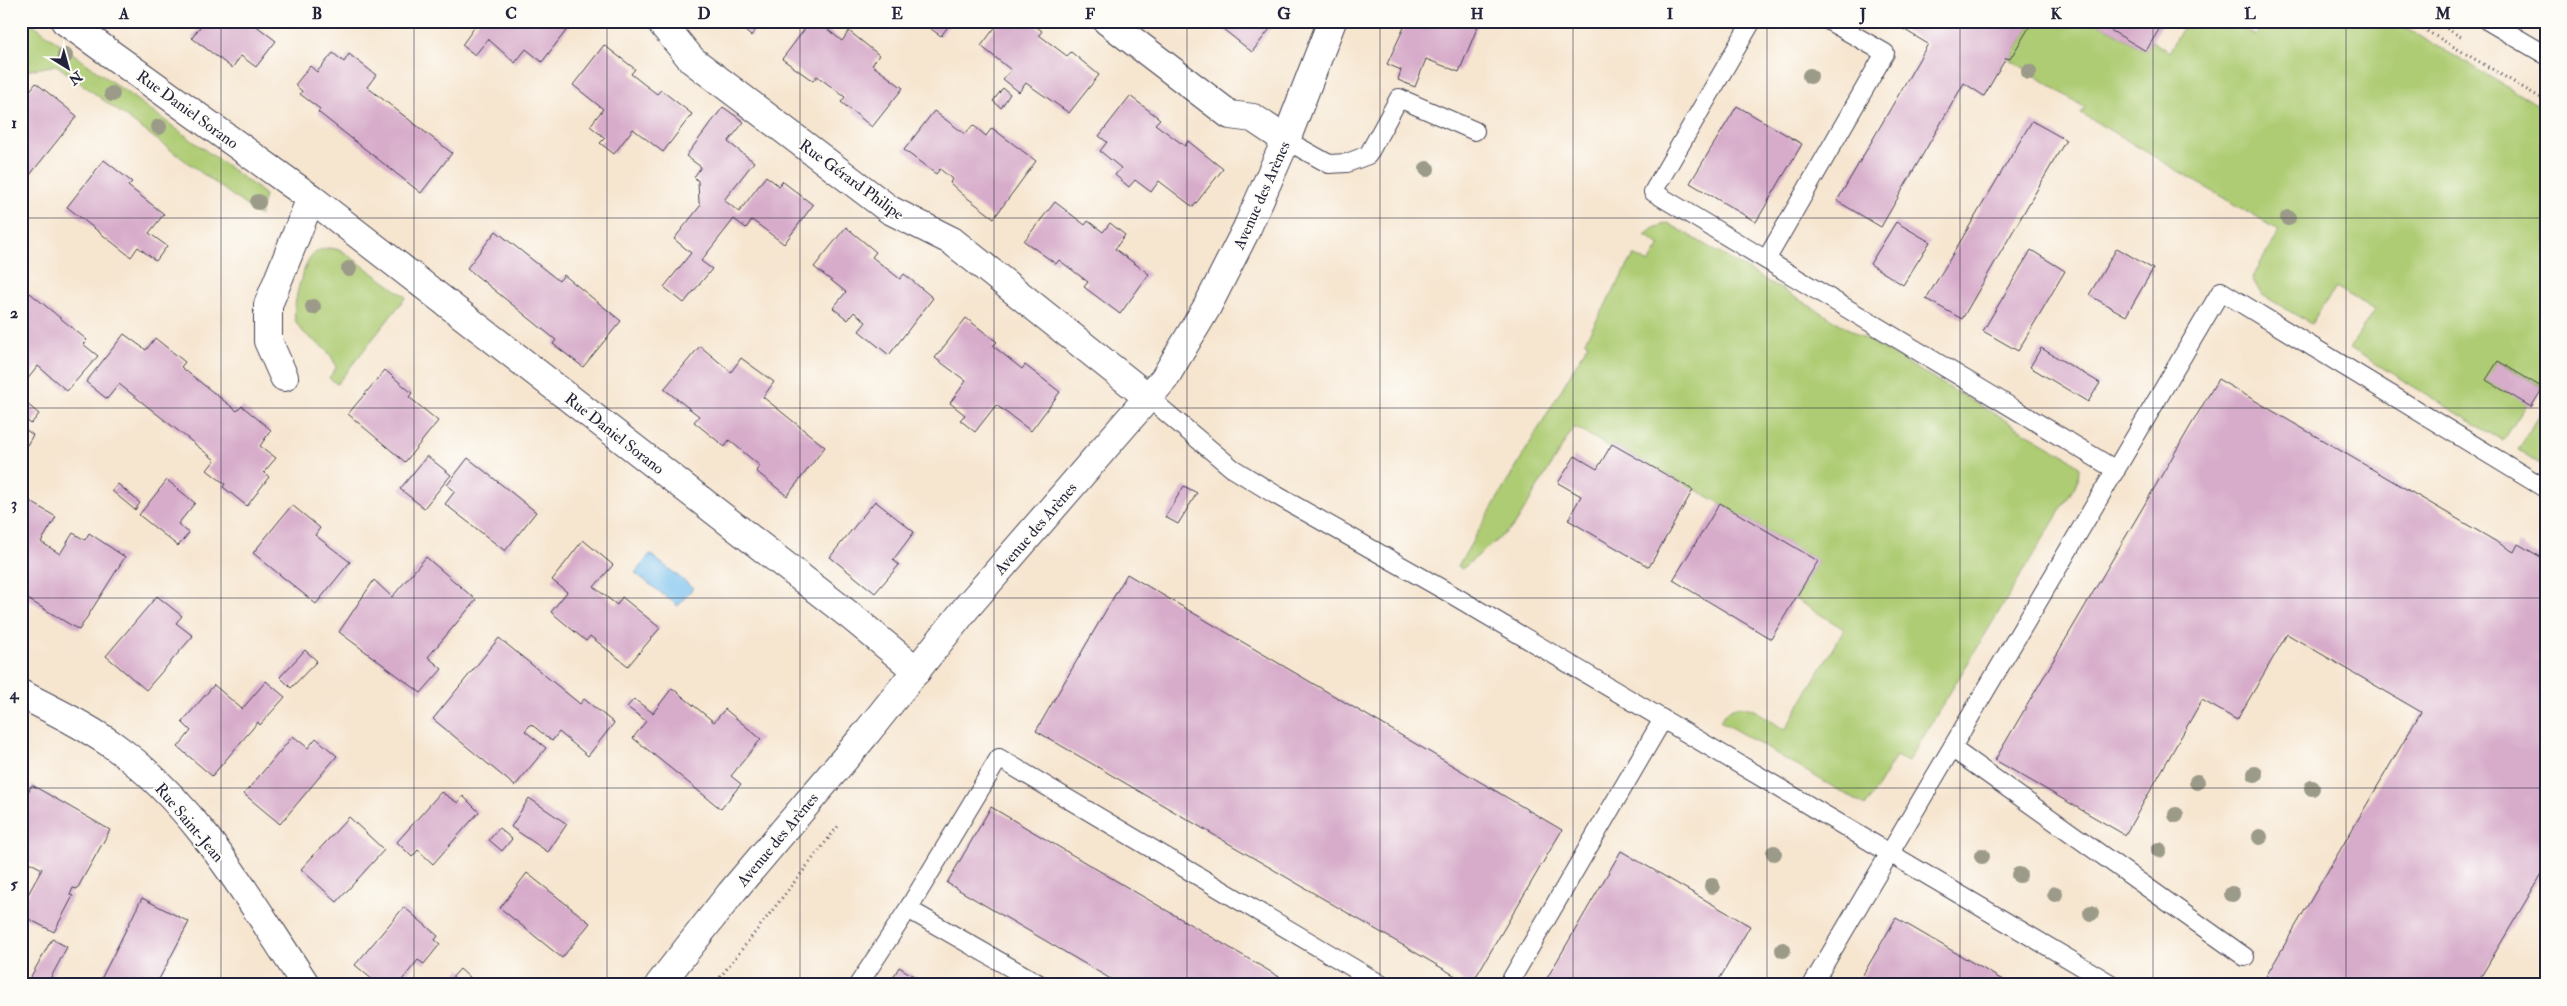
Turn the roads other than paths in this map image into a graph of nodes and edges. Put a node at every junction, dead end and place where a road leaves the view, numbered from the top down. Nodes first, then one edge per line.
1 (65, 21) edge
2 (660, 21) edge
3 (1107, 21) edge
4 (1332, 21) edge
5 (1752, 21) edge
6 (1829, 21) edge
7 (2488, 21) edge
8 (2546, 55) edge
9 (1475, 131) dead end
10 (1286, 140) junction
11 (311, 198) junction
12 (1766, 260) junction
13 (284, 377) dead end
14 (1149, 398) junction
15 (2116, 470) junction
16 (2546, 489) edge
17 (917, 671) junction
18 (26, 698) edge
19 (1663, 719) junction
20 (1953, 749) junction
21 (1888, 854) junction
22 (908, 909) junction
23 (2245, 957) dead end
24 (306, 985) edge
25 (659, 985) edge
26 (858, 985) edge
27 (1041, 985) edge
28 (1382, 985) edge
29 (1508, 985) edge
30 (1812, 985) edge
31 (2113, 985) edge

1 - 11 street, Rue Daniel Sorano
2 - 14 street, Rue Gérard Philipe
3 - 10 street
4 - 10 street, Avenue des Arènes
5 - 12 lane
6 - 12 lane
7 - 8 lane
9 - 10 lane
10 - 14 street, Avenue des Arènes
11 - 13 street
11 - 17 street, Rue Daniel Sorano
12 - 15 lane
14 - 17 street, Avenue des Arènes
14 - 19 lane
15 - 16 lane
15 - 20 lane
17 - 25 street, Avenue des Arènes
18 - 24 street, Rue Saint-Jean
19 - 21 lane
19 - 29 lane
20 - 21 lane
20 - 23 lane
21 - 30 lane
21 - 31 lane
22 - 26 lane
22 - 27 lane
22 - 28 lane

